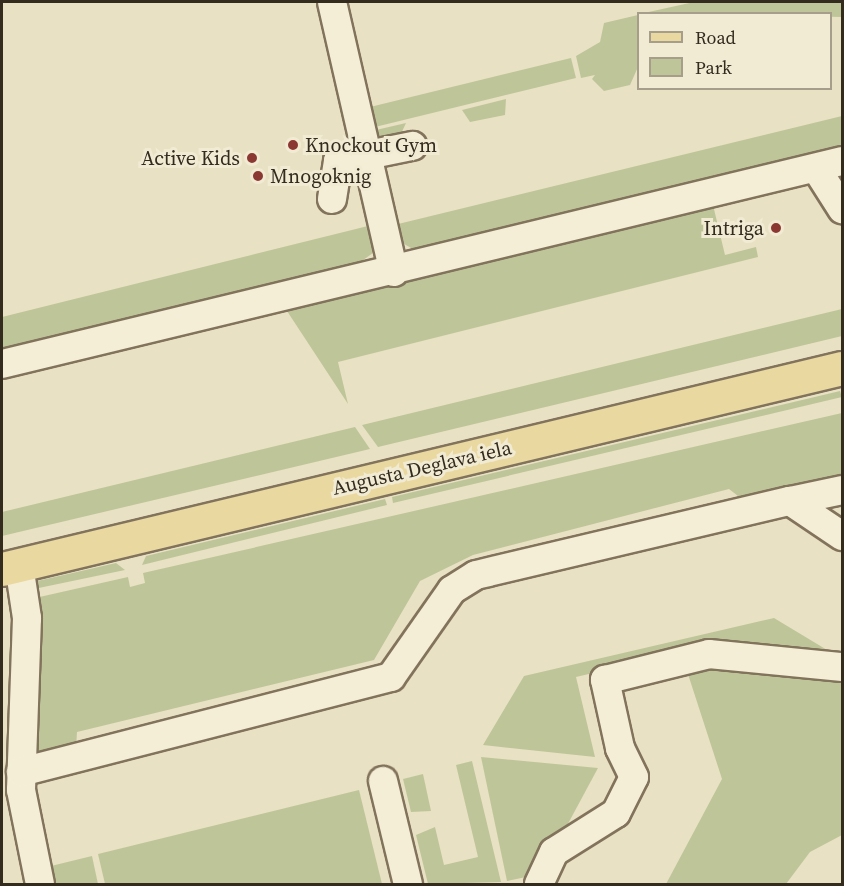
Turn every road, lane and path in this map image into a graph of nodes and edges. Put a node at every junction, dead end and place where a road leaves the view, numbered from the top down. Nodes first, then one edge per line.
1 (332, 2) edge
2 (412, 146) dead end
3 (366, 156) junction
4 (829, 164) edge
5 (333, 200) dead end
6 (843, 209) edge
7 (394, 272) junction
8 (2, 364) edge
9 (843, 368) edge
10 (843, 490) edge
11 (790, 501) junction
12 (843, 536) edge
13 (10, 567) edge
14 (843, 667) edge
15 (383, 781) dead end
16 (15, 785) edge
17 (540, 884) edge
18 (40, 885) edge
19 (408, 885) edge

1 - 3 street
2 - 3 street
3 - 5 street
3 - 7 street
4 - 6 street
4 - 7 street
7 - 8 street
9 - 13 main road, Augusta Deglava iela
10 - 11 street
11 - 12 street
11 - 16 street
13 - 16 street
14 - 17 street
15 - 19 street
16 - 18 street

